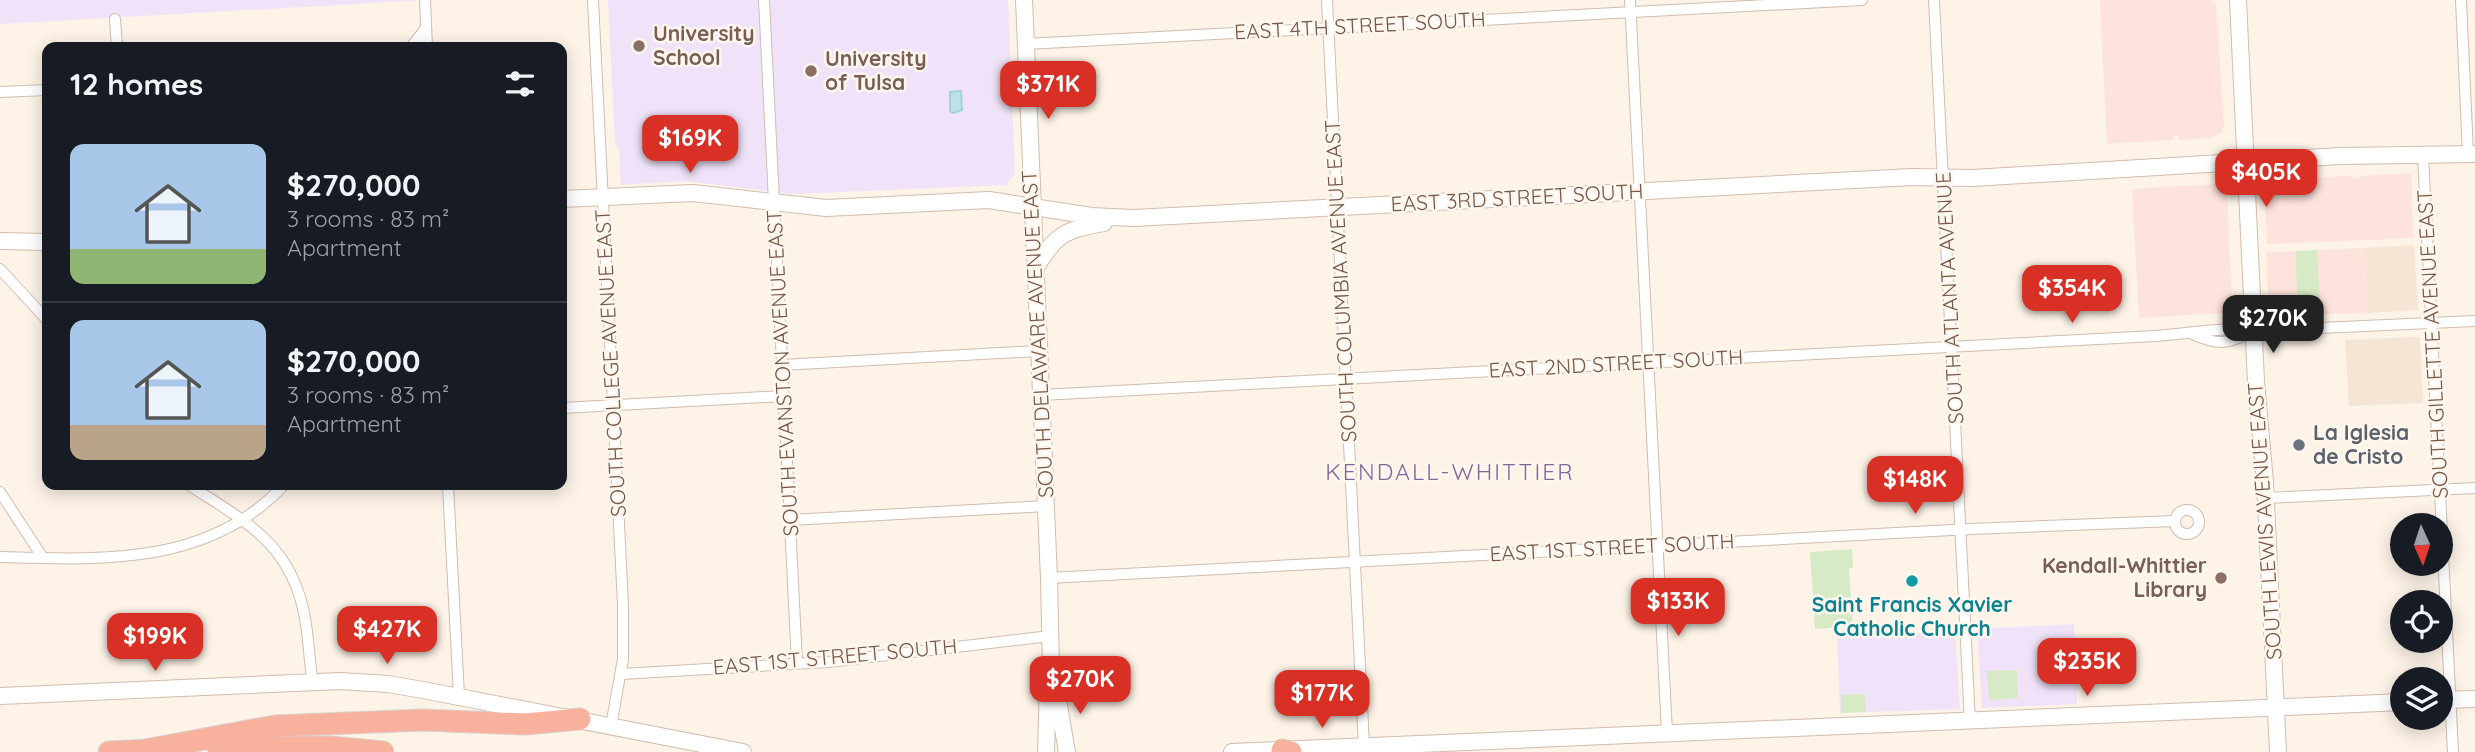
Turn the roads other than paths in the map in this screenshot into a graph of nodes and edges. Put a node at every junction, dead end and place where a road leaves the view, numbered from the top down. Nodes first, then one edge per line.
1 (425, 0) edge
2 (593, 0) edge
3 (764, 0) edge
4 (1024, 0) edge
5 (1327, 0) edge
6 (1862, 0) edge
7 (1934, 0) edge
8 (2238, 0) edge
9 (2461, 0) edge
10 (1631, 6) edge
11 (115, 19) dead end
12 (426, 28) junction
13 (1328, 28) junction
14 (117, 42) edge
15 (415, 42) edge
16 (427, 42) edge
17 (1026, 44) junction
18 (42, 90) edge
19 (0, 92) edge
20 (2472, 154) edge
21 (2423, 156) junction
22 (2245, 161) junction
23 (1943, 177) junction
24 (1640, 192) junction
25 (603, 197) junction
26 (567, 199) edge
27 (774, 204) junction
28 (1031, 206) junction
29 (1338, 208) junction
30 (1134, 218) junction
31 (0, 241) edge
32 (42, 242) edge
33 (0, 269) edge
34 (1035, 269) junction
35 (42, 315) edge
36 (2475, 321) edge
37 (2433, 323) junction
38 (2253, 331) junction
39 (1952, 346) junction
40 (1038, 351) junction
41 (1649, 362) junction
42 (782, 365) junction
43 (1346, 379) junction
44 (1041, 395) junction
45 (783, 396) junction
46 (614, 405) junction
47 (567, 408) edge
48 (2475, 488) edge
49 (2440, 489) junction
50 (197, 490) edge
51 (279, 490) edge
52 (448, 490) edge
53 (0, 492) edge
54 (2265, 498) junction
55 (1046, 506) junction
56 (243, 520) junction
57 (790, 520) junction
58 (2175, 521) dead end
59 (1961, 529) junction
60 (1657, 546) junction
61 (0, 557) edge
62 (43, 558) junction
63 (1355, 561) junction
64 (1049, 578) junction
65 (1050, 636) junction
66 (797, 663) junction
67 (2444, 667) edge
68 (1051, 668) junction
69 (621, 674) junction
70 (313, 683) junction
71 (0, 696) edge
72 (458, 696) junction
73 (2475, 699) edge
74 (2453, 700) edge
75 (2390, 703) edge
76 (2276, 707) junction
77 (580, 719) junction
78 (1970, 722) junction
79 (611, 726) junction
80 (2450, 730) edge
81 (1667, 733) junction
82 (1364, 746) junction
83 (140, 751) edge
84 (1287, 751) edge
85 (109, 752) edge
86 (383, 752) edge
87 (743, 752) edge
88 (1046, 752) edge
89 (1067, 752) edge
90 (1232, 752) edge
91 (2278, 752) edge
92 (2453, 752) edge

1 - 12 street
2 - 25 street, SOUTH COLLEGE AVENUE EAST
3 - 27 street, SOUTH EVANSTON AVENUE EAST
4 - 17 street, SOUTH DELAWARE AVENUE EAST
5 - 13 street, SOUTH COLUMBIA AVENUE EAST
6 - 10 street, EAST 4TH STREET SOUTH
7 - 23 street, SOUTH ATLANTA AVENUE
8 - 22 street, SOUTH LEWIS AVENUE EAST
9 - 20 street
10 - 13 street, EAST 4TH STREET SOUTH
10 - 24 street
11 - 14 street
12 - 15 street
12 - 16 street
13 - 17 street, EAST 4TH STREET SOUTH
13 - 29 street, SOUTH COLUMBIA AVENUE EAST
17 - 28 street, SOUTH DELAWARE AVENUE EAST
18 - 19 street
20 - 21 street, EAST 3RD STREET SOUTH
21 - 22 street, EAST 3RD STREET SOUTH
21 - 37 street, SOUTH GILLETTE AVENUE EAST
22 - 23 street, EAST 3RD STREET SOUTH
22 - 38 street, SOUTH LEWIS AVENUE EAST
23 - 24 street, EAST 3RD STREET SOUTH
23 - 39 street, SOUTH ATLANTA AVENUE
24 - 29 street, EAST 3RD STREET SOUTH
24 - 41 street
25 - 26 street, EAST 3RD STREET SOUTH
25 - 27 street, EAST 3RD STREET SOUTH
25 - 46 street, SOUTH COLLEGE AVENUE EAST
27 - 28 street, EAST 3RD STREET SOUTH
27 - 42 street, SOUTH EVANSTON AVENUE EAST
28 - 30 street, EAST 3RD STREET SOUTH
28 - 34 street, SOUTH DELAWARE AVENUE EAST
29 - 30 street, EAST 3RD STREET SOUTH
29 - 43 street, SOUTH COLUMBIA AVENUE EAST
30 - 34 street
31 - 32 street
33 - 35 street
34 - 40 street, SOUTH DELAWARE AVENUE EAST
36 - 37 street, EAST 2ND STREET SOUTH
37 - 38 street, EAST 2ND STREET SOUTH
37 - 49 street, SOUTH GILLETTE AVENUE EAST
38 - 39 street, EAST 2ND STREET SOUTH
38 - 54 street, SOUTH LEWIS AVENUE EAST
39 - 41 street, EAST 2ND STREET SOUTH
39 - 59 street, SOUTH ATLANTA AVENUE
40 - 42 street
40 - 44 street, SOUTH DELAWARE AVENUE EAST
41 - 43 street, EAST 2ND STREET SOUTH
41 - 60 street
42 - 45 street, SOUTH EVANSTON AVENUE EAST
43 - 44 street, EAST 2ND STREET SOUTH
43 - 63 street, SOUTH COLUMBIA AVENUE EAST
44 - 55 street, SOUTH DELAWARE AVENUE EAST
45 - 46 street
45 - 57 street, SOUTH EVANSTON AVENUE EAST
46 - 47 street
46 - 69 street, SOUTH COLLEGE AVENUE EAST
48 - 49 street
49 - 54 street
49 - 67 street, SOUTH GILLETTE AVENUE EAST
50 - 56 street
51 - 56 street
52 - 72 street
53 - 62 street
54 - 76 street, SOUTH LEWIS AVENUE EAST
55 - 57 street
55 - 64 street, SOUTH DELAWARE AVENUE EAST
56 - 62 street
56 - 70 street
57 - 66 street, SOUTH EVANSTON AVENUE EAST
58 - 59 street, EAST 1ST STREET SOUTH
59 - 60 street, EAST 1ST STREET SOUTH
59 - 78 street, SOUTH ATLANTA AVENUE
60 - 63 street, EAST 1ST STREET SOUTH
60 - 81 street
61 - 62 street
63 - 64 street, EAST 1ST STREET SOUTH
63 - 82 street, SOUTH COLUMBIA AVENUE EAST
64 - 65 street, SOUTH DELAWARE AVENUE EAST
65 - 66 street, EAST 1ST STREET SOUTH
65 - 68 street, SOUTH DELAWARE AVENUE EAST
66 - 69 street, EAST 1ST STREET SOUTH
68 - 88 street, SOUTH DELAWARE AVENUE EAST
68 - 89 street, SOUTH DELAWARE AVENUE EAST
69 - 79 street, SOUTH COLLEGE AVENUE EAST
70 - 71 street
70 - 72 street
72 - 77 street
73 - 74 street
75 - 76 street
76 - 78 street
76 - 91 street, SOUTH LEWIS AVENUE EAST
77 - 79 street
77 - 83 highway
78 - 81 street
79 - 87 street
80 - 92 street, SOUTH GILLETTE AVENUE EAST
81 - 82 street
82 - 84 street
83 - 85 highway
83 - 86 highway
84 - 90 street

